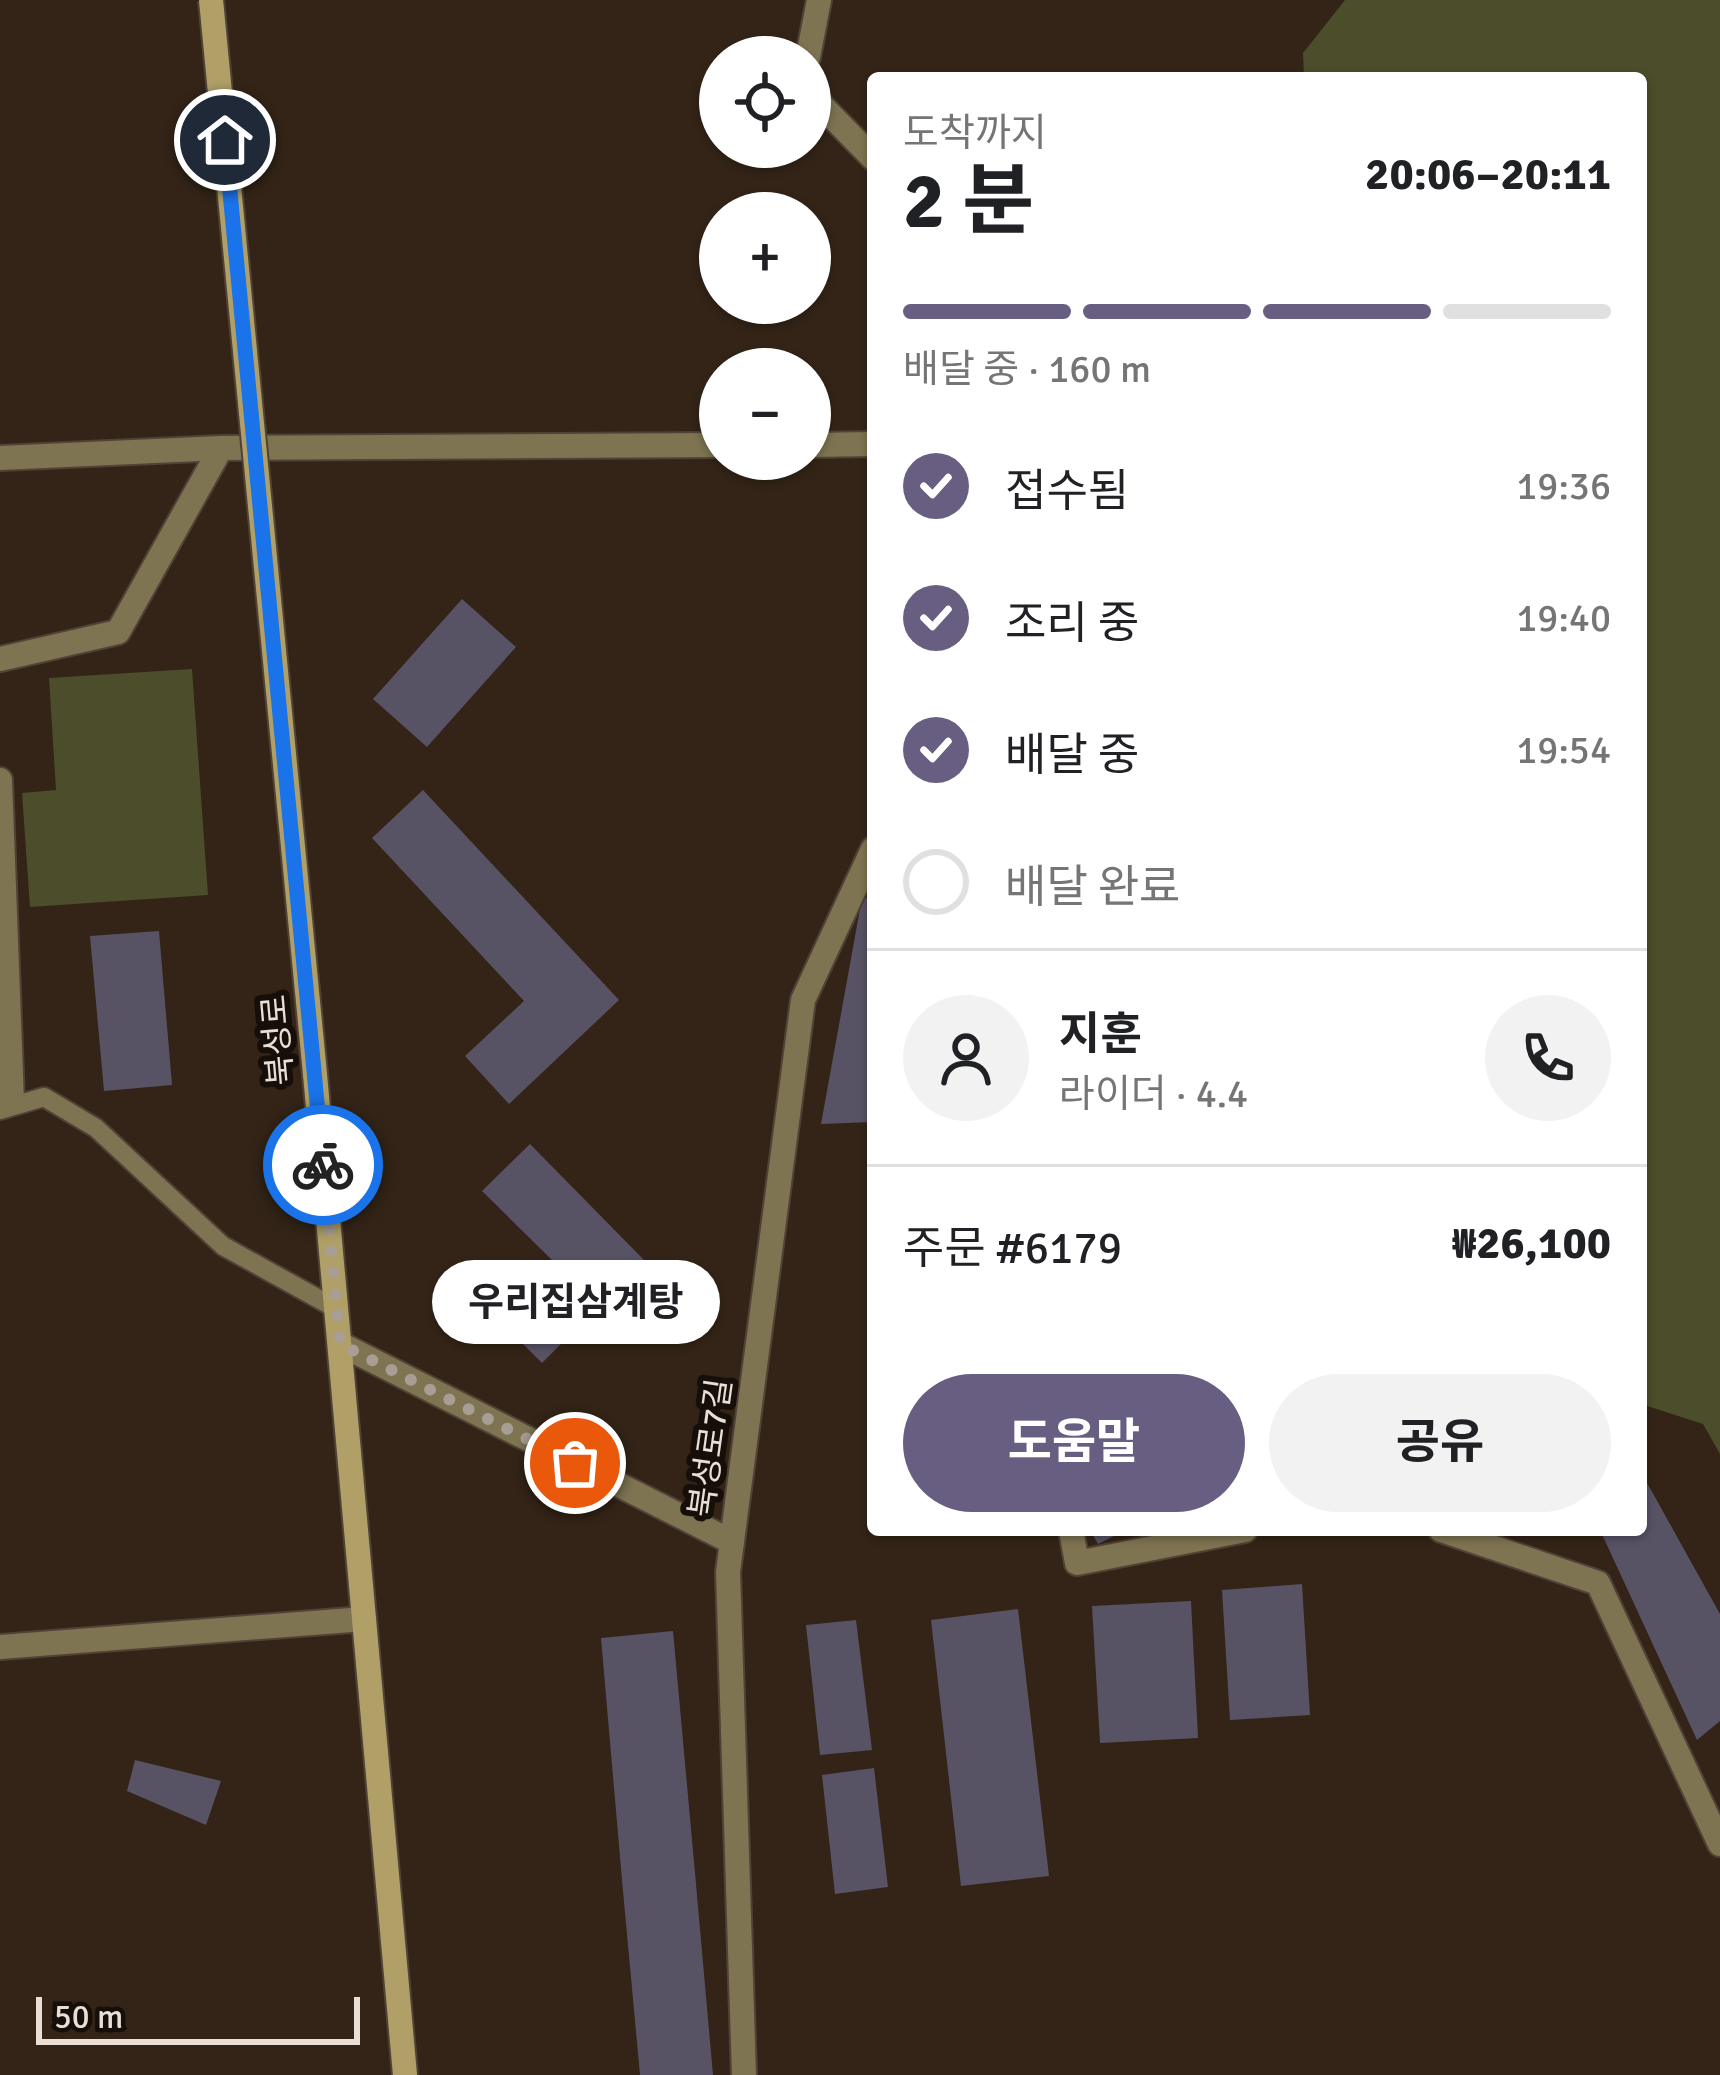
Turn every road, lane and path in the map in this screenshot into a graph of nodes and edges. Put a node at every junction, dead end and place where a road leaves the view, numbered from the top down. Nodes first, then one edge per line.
1 (212, 0) edge
2 (819, 0) edge
3 (812, 36) edge
4 (831, 115) edge
5 (867, 152) edge
6 (867, 444) edge
7 (699, 445) edge
8 (831, 445) edge
9 (221, 448) junction
10 (0, 458) edge
11 (0, 659) edge
12 (0, 780) edge
13 (867, 862) edge
14 (6, 1106) edge
15 (337, 1309) junction
16 (340, 1344) junction
17 (1072, 1536) edge
18 (1214, 1536) edge
19 (1459, 1536) edge
20 (732, 1542) junction
21 (364, 1618) junction
22 (0, 1647) edge
23 (1720, 1844) edge
24 (406, 2075) edge
25 (744, 2075) edge

1 - 15 main road, 북성로, bridge
2 - 3 street
4 - 5 street
6 - 8 street
7 - 9 street
9 - 10 street
9 - 11 street
12 - 14 street
13 - 20 street, 북성로7길
14 - 15 lane
15 - 16 main road, 북성로
16 - 20 street
16 - 21 main road, 북성로
17 - 18 street
19 - 23 street
20 - 25 street, 북성로7길
21 - 22 street
21 - 24 main road, 북성로

